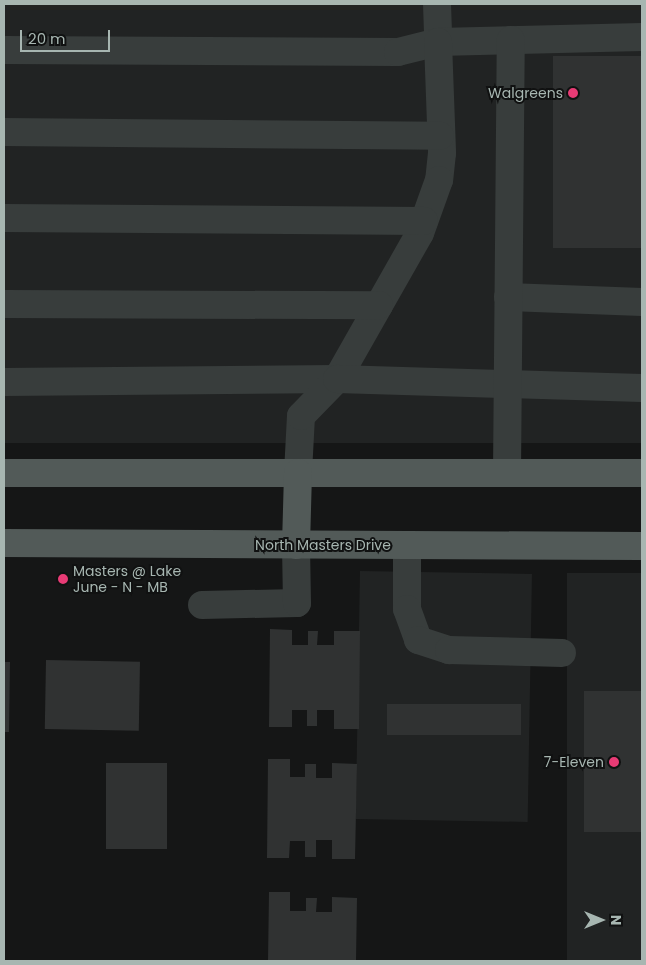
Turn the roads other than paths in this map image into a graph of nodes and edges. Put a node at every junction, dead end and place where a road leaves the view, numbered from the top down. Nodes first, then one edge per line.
1 (437, 4) edge
2 (642, 36) edge
3 (511, 40) junction
4 (438, 42) junction
5 (4, 50) edge
6 (4, 132) edge
7 (440, 136) junction
8 (4, 218) edge
9 (424, 221) junction
10 (508, 297) junction
11 (642, 302) edge
12 (4, 304) edge
13 (380, 305) junction
14 (338, 379) junction
15 (4, 382) edge
16 (507, 385) junction
17 (642, 388) edge
18 (4, 473) edge
19 (298, 473) junction
20 (507, 473) junction
21 (642, 473) edge
22 (4, 543) edge
23 (296, 545) junction
24 (408, 546) junction
25 (642, 546) edge
26 (202, 605) dead end
27 (562, 653) dead end

1 - 4 lane
2 - 3 lane
3 - 4 lane
3 - 10 lane
4 - 5 lane
4 - 7 lane
6 - 7 lane
7 - 9 lane
8 - 9 lane
9 - 13 lane
10 - 11 lane
10 - 16 lane
12 - 13 lane
13 - 14 lane
14 - 15 lane
14 - 16 lane
14 - 19 lane
16 - 17 lane
16 - 20 lane
18 - 19 main road
19 - 20 main road
19 - 23 main road
20 - 21 main road
22 - 23 main road, North Masters Drive
23 - 24 main road, North Masters Drive
23 - 26 lane
24 - 25 main road, North Masters Drive
24 - 27 lane

